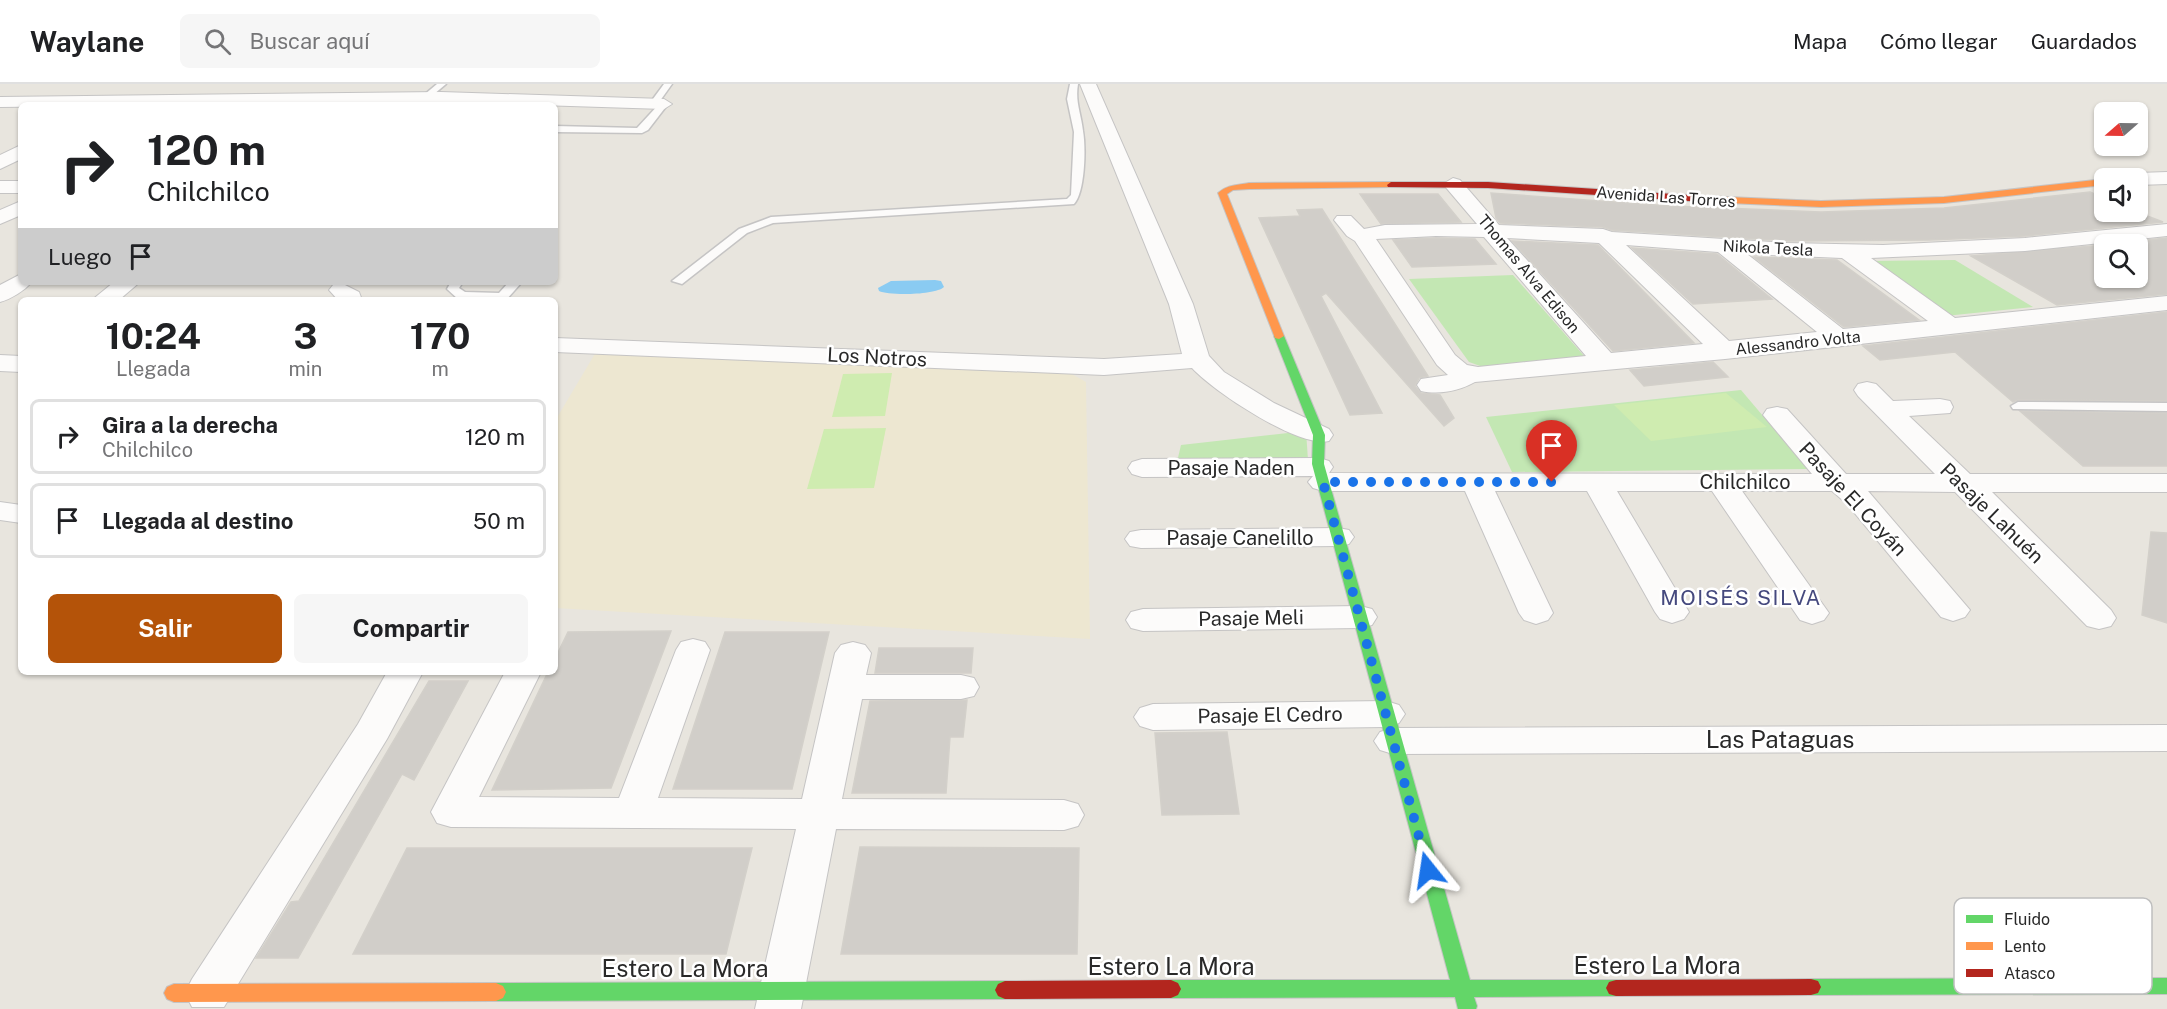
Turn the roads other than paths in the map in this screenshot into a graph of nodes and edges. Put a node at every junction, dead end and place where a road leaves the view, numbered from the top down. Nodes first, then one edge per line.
1 (64, 84) edge
2 (223, 84) edge
3 (442, 84) edge
4 (558, 84) edge
5 (668, 84) edge
6 (1074, 84) edge
7 (1088, 84) edge
8 (543, 100) junction
9 (369, 101) edge
10 (422, 101) edge
11 (0, 102) edge
12 (30, 102) edge
13 (108, 102) edge
14 (194, 102) edge
15 (289, 102) edge
16 (18, 103) edge
17 (659, 104) junction
18 (18, 108) edge
19 (0, 118) edge
20 (558, 129) edge
21 (18, 153) edge
22 (0, 163) edge
23 (2167, 178) edge
24 (2148, 179) edge
25 (1453, 183) junction
26 (2094, 183) edge
27 (0, 187) edge
28 (18, 187) edge
29 (18, 209) edge
30 (0, 218) edge
31 (1344, 220) dead end
32 (0, 223) edge
33 (18, 223) edge
34 (1491, 228) junction
35 (2167, 230) edge
36 (1604, 235) junction
37 (1367, 236) junction
38 (1723, 246) junction
39 (1848, 252) junction
40 (678, 281) dead end
41 (18, 283) edge
42 (125, 285) edge
43 (455, 285) edge
44 (513, 285) edge
45 (0, 295) edge
46 (108, 297) edge
47 (482, 297) edge
48 (502, 297) edge
49 (2167, 303) edge
50 (0, 305) edge
51 (18, 306) edge
52 (1952, 326) junction
53 (1839, 338) junction
54 (558, 345) edge
55 (1725, 351) junction
56 (1198, 360) junction
57 (0, 363) edge
58 (1606, 363) junction
59 (18, 364) edge
60 (1471, 374) junction
61 (1430, 385) dead end
62 (2018, 406) dead end
63 (1940, 407) dead end
64 (2167, 407) edge
65 (1777, 415) dead end
66 (1319, 435) junction
67 (1142, 468) dead end
68 (1321, 475) junction
69 (1476, 482) junction
70 (1597, 482) junction
71 (1720, 482) junction
72 (1839, 482) junction
73 (1962, 483) junction
74 (2167, 483) edge
75 (1338, 537) junction
76 (1141, 539) dead end
77 (1953, 610) dead end
78 (1672, 612) dead end
79 (1536, 613) dead end
80 (1812, 613) dead end
81 (1360, 617) junction
82 (2099, 618) dead end
83 (1143, 620) dead end
84 (693, 650) dead end
85 (403, 675) edge
86 (521, 675) edge
87 (961, 687) dead end
88 (1153, 717) dead end
89 (1390, 728) junction
90 (2167, 738) edge
91 (633, 813) junction
92 (819, 814) junction
93 (1064, 815) dead end
94 (2167, 986) edge
95 (2152, 987) edge
96 (1461, 988) junction
97 (191, 993) joint
98 (2035, 994) edge
99 (1754, 998) edge
100 (1969, 998) edge
101 (1202, 999) edge
102 (780, 1000) edge
103 (1468, 1009) edge

1 - 12 street
2 - 14 street
3 - 10 lane
4 - 8 street
5 - 17 lane
6 - 40 lane
7 - 56 street
8 - 10 street
8 - 17 street
9 - 10 street
9 - 15 street
11 - 16 street
13 - 14 street
14 - 15 street
17 - 20 lane
18 - 19 street
21 - 22 street
23 - 24 street
25 - 26 street, Avenida Las Torres
25 - 34 street, Thomas Alva Edison
25 - 66 street, Avenida Las Torres
27 - 28 street
29 - 30 street
31 - 37 street
32 - 33 street
34 - 36 street, Nikola Tesla
34 - 37 street, Nikola Tesla
34 - 58 street, Thomas Alva Edison
35 - 39 street, Nikola Tesla
36 - 38 street, Nikola Tesla
36 - 55 street
37 - 60 street
38 - 39 street, Nikola Tesla
38 - 53 street
39 - 52 street
41 - 45 street
42 - 46 street
43 - 47 lane
44 - 48 lane
49 - 52 street, Alessandro Volta
50 - 51 street
52 - 53 street, Alessandro Volta
53 - 55 street, Alessandro Volta
54 - 56 street, Los Notros
55 - 58 street, Alessandro Volta
56 - 66 street
57 - 59 street
58 - 60 street, Alessandro Volta
60 - 61 street, Alessandro Volta
62 - 64 lane
63 - 73 street, Pasaje Lahuén
65 - 72 street, Pasaje El Coyán
66 - 68 street
67 - 68 street, Pasaje Naden
68 - 69 street, Chilchilco
68 - 75 street
69 - 70 street, Chilchilco
69 - 79 street
70 - 71 street, Chilchilco
70 - 78 street
71 - 72 street, Chilchilco
71 - 80 street
72 - 73 street, Chilchilco
72 - 77 street, Pasaje El Coyán
73 - 74 street, Chilchilco
73 - 82 street, Pasaje Lahuén
75 - 76 street, Pasaje Canelillo
75 - 81 street
81 - 83 street, Pasaje Meli
81 - 89 street
84 - 91 street
85 - 97 street
86 - 91 street
87 - 92 street
88 - 89 street, Pasaje El Cedro
89 - 90 street, Las Pataguas
89 - 96 street
91 - 92 street
92 - 93 street
92 - 102 street
94 - 95 street, Estero La Mora
96 - 99 street, Estero La Mora
96 - 101 street, Estero La Mora
96 - 103 street
97 - 102 street, Estero La Mora
98 - 100 street, Estero La Mora
99 - 100 street, Estero La Mora
101 - 102 street, Estero La Mora

